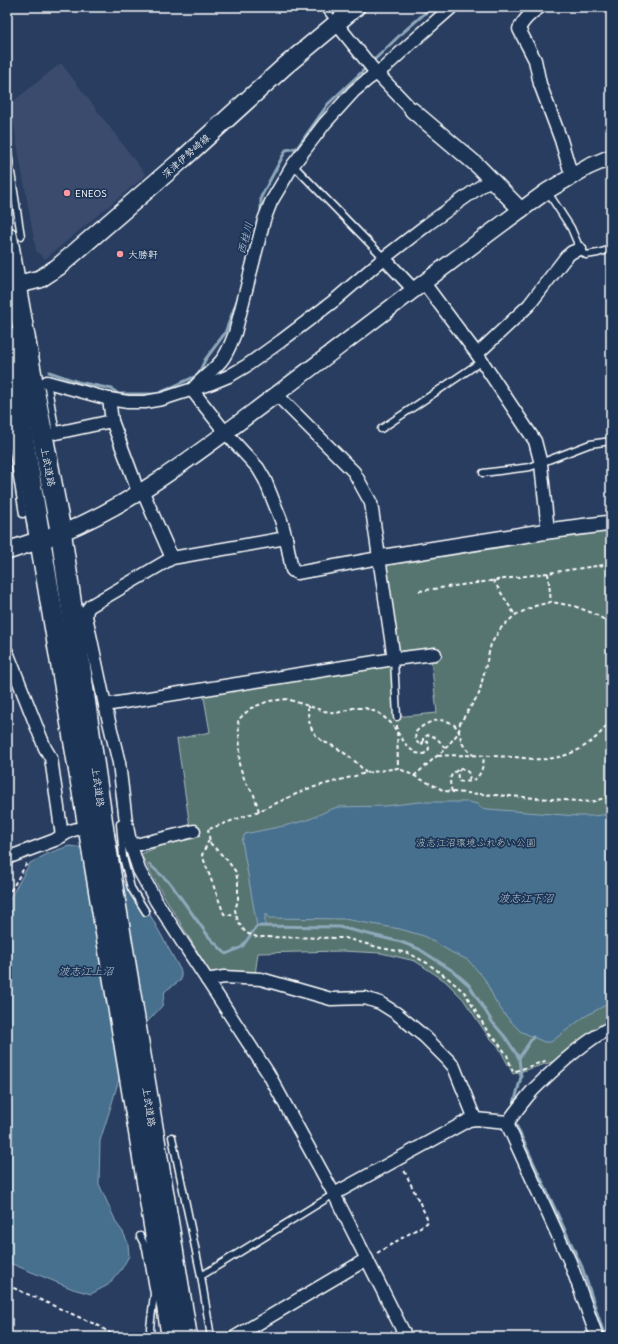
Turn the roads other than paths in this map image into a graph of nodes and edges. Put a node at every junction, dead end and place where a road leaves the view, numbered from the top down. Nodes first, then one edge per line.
1 (324, 7) edge
2 (356, 7) edge
3 (452, 7) edge
4 (540, 7) edge
5 (336, 23) junction
6 (375, 71) junction
7 (412, 110) joint
8 (7, 147) edge
9 (611, 157) edge
10 (8, 161) edge
11 (293, 165) junction
12 (573, 175) junction
13 (491, 179) junction
14 (547, 191) junction
15 (521, 210) junction
16 (14, 236) edge
17 (580, 249) junction
18 (611, 249) edge
19 (384, 258) junction
20 (11, 286) edge
21 (419, 286) junction
22 (7, 337) edge
23 (480, 357) junction
24 (192, 390) junction
25 (43, 391) junction
26 (276, 394) junction
27 (109, 399) junction
28 (7, 415) edge
29 (112, 421) junction
30 (381, 429) dead end
31 (16, 432) junction
32 (225, 432) junction
33 (56, 433) joint
34 (611, 441) edge
35 (14, 456) junction
36 (7, 458) edge
37 (541, 464) junction
38 (483, 473) dead end
39 (140, 492) junction
40 (23, 514) dead end
41 (611, 523) edge
42 (548, 531) junction
43 (60, 532) junction
44 (286, 538) junction
45 (40, 540) junction
46 (7, 551) edge
47 (172, 558) junction
48 (379, 558) junction
49 (80, 616) junction
50 (7, 652) edge
51 (436, 654) dead end
52 (394, 659) junction
53 (105, 705) junction
54 (397, 717) road end
55 (106, 829) junction
56 (194, 831) road end
57 (62, 836) junction
58 (131, 846) junction
59 (7, 858) edge
60 (146, 912) dead end
61 (207, 980) junction
62 (611, 1027) edge
63 (143, 1113) junction
64 (475, 1119) junction
65 (508, 1122) junction
66 (172, 1137) dead end
67 (334, 1194) junction
68 (140, 1236) dead end
69 (367, 1259) junction
70 (201, 1276) junction
71 (151, 1337) edge
72 (172, 1337) edge
73 (187, 1337) edge
74 (211, 1337) edge
75 (235, 1337) edge
76 (406, 1337) edge
77 (597, 1337) edge

1 - 5 lane
2 - 5 main road, 深津伊勢崎線
3 - 6 street
4 - 12 street
5 - 6 street
5 - 20 main road, 深津伊勢崎線
6 - 7 street
6 - 11 street
7 - 13 street
8 - 10 lane
9 - 12 street
10 - 16 lane
11 - 19 lane
11 - 24 street
12 - 14 street
13 - 15 street
13 - 19 street
14 - 15 street
14 - 17 lane
15 - 21 street
16 - 20 highway, 上武道路
17 - 18 lane
17 - 23 street
19 - 21 street
19 - 24 street
20 - 25 highway, 上武道路
21 - 23 street
21 - 26 street
22 - 31 highway, 上武道路
23 - 30 lane
23 - 37 street
24 - 27 street
24 - 32 street
25 - 27 street
25 - 33 lane
25 - 43 highway, 上武道路
26 - 32 street
26 - 48 street
27 - 29 street
28 - 31 lane
29 - 33 street
29 - 39 street
31 - 35 lane
31 - 45 highway, 上武道路
32 - 39 street
32 - 44 street
34 - 37 lane
35 - 36 lane
35 - 40 lane
37 - 38 lane
37 - 42 street
39 - 43 street
39 - 47 street
41 - 42 street
42 - 48 street
43 - 45 main road
43 - 49 highway, 上武道路
44 - 47 street
44 - 48 street
45 - 46 main road
45 - 55 highway, 上武道路
47 - 49 street
48 - 52 street
49 - 53 street
49 - 55 highway, 上武道路
50 - 57 street
51 - 52 street
52 - 53 street
52 - 54 lane
53 - 55 street
55 - 57 street
55 - 58 street
55 - 60 lane
55 - 63 highway, 上武道路, bridge
56 - 58 street
57 - 59 street
58 - 61 street
61 - 64 street
61 - 67 street
62 - 65 street
63 - 72 highway, 上武道路
63 - 73 highway, 上武道路
64 - 65 street
64 - 67 street
65 - 77 street
66 - 70 lane
67 - 69 street
67 - 70 lane
68 - 71 lane
69 - 75 street
69 - 76 street
70 - 74 lane

